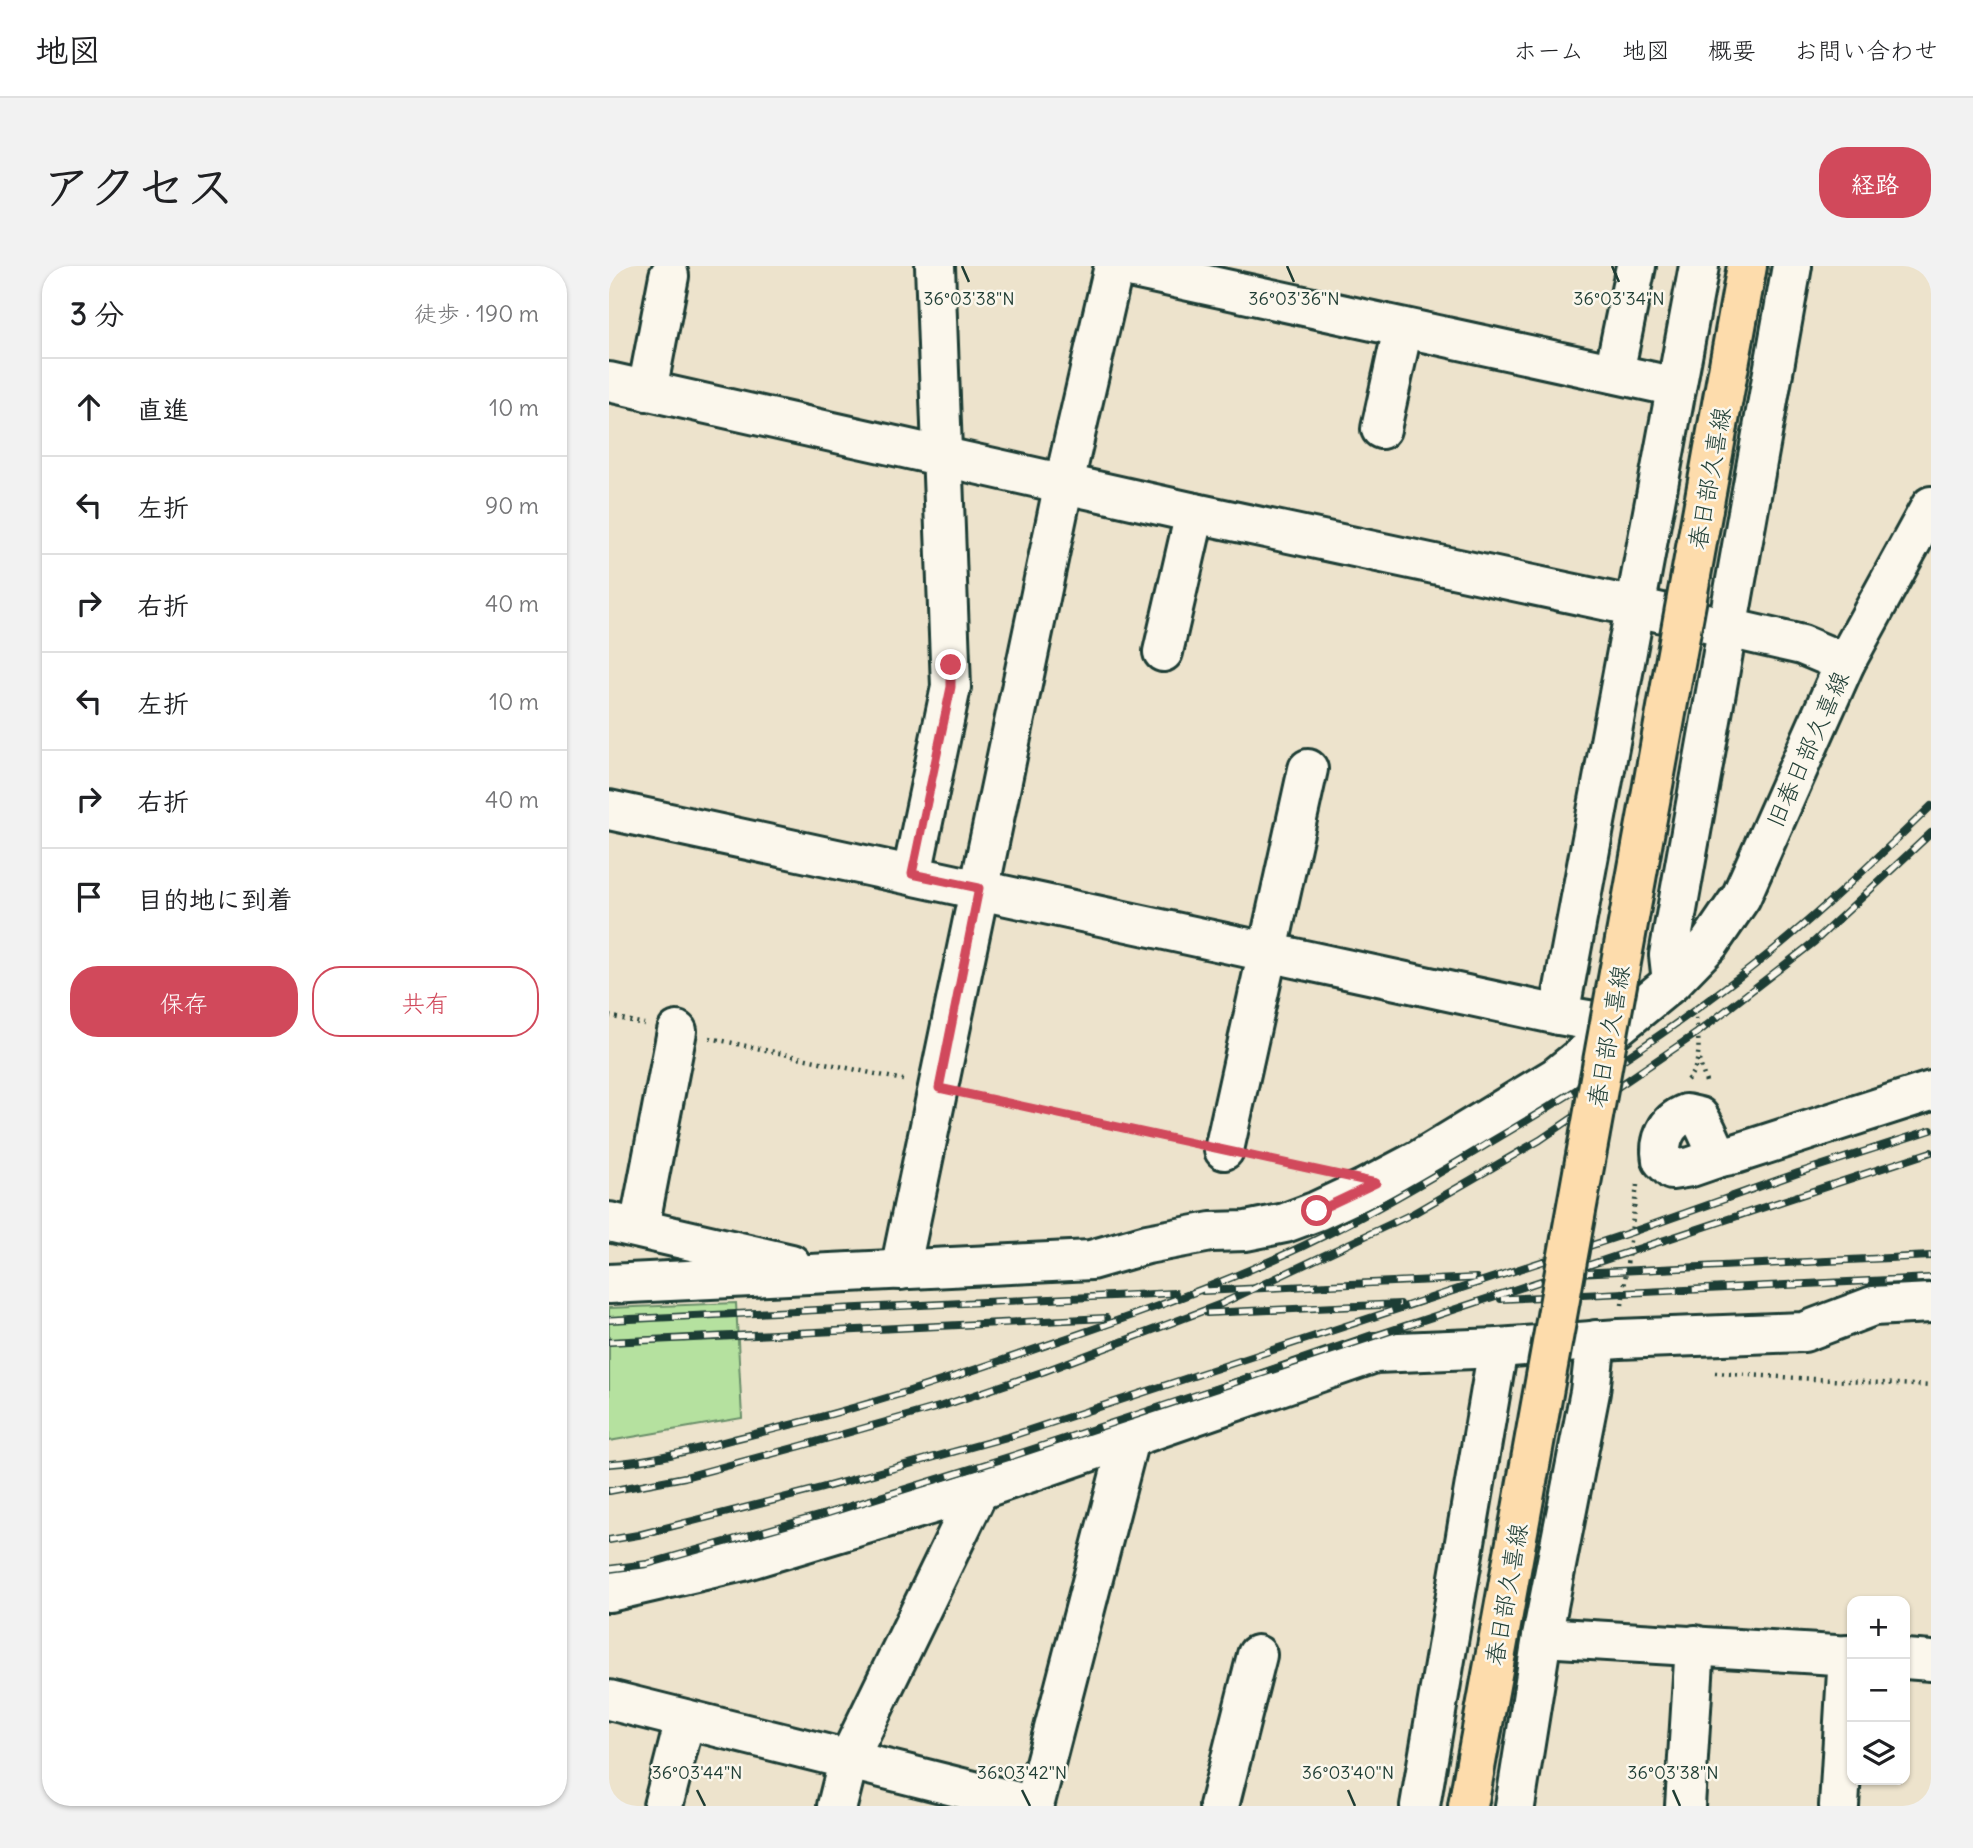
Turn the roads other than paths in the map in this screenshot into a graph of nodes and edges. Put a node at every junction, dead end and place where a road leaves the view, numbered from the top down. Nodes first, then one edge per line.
1 (935, 266) edge
2 (1114, 266) edge
3 (1120, 266) edge
4 (1636, 266) edge
5 (1699, 266) edge
6 (1747, 266) edge
7 (1792, 266) edge
8 (669, 276) dead end
9 (1403, 328) junction
10 (1614, 373) junction
11 (609, 382) edge
12 (1677, 387) junction
13 (647, 391) junction
14 (1381, 429) dead end
15 (941, 456) junction
16 (1065, 483) junction
17 (1931, 506) edge
18 (1195, 513) junction
19 (1636, 607) junction
20 (1728, 629) junction
21 (1163, 652) dead end
22 (1845, 663) junction
23 (1308, 769) dead end
24 (609, 810) edge
25 (912, 874) junction
26 (979, 888) junction
27 (1268, 952) junction
28 (1672, 982) junction
29 (1559, 1015) junction
30 (677, 1031) road end
31 (1604, 1037) junction
32 (1931, 1091) edge
33 (1224, 1150) road end
34 (1720, 1157) dead end
35 (624, 1225) edge
36 (900, 1270) junction
37 (818, 1274) junction
38 (609, 1284) edge
39 (1931, 1303) edge
40 (1596, 1340) junction
41 (1499, 1348) junction
42 (1129, 1439) junction
43 (979, 1490) junction
44 (609, 1592) edge
45 (1542, 1637) junction
46 (1695, 1645) junction
47 (1257, 1655) dead end
48 (1847, 1656) edge
49 (1850, 1659) edge
50 (1910, 1659) edge
51 (1931, 1661) edge
52 (609, 1700) edge
53 (685, 1720) junction
54 (849, 1758) junction
55 (663, 1806) edge
56 (837, 1806) edge
57 (1034, 1806) edge
58 (1219, 1806) edge
59 (1420, 1806) edge
60 (1468, 1806) edge
61 (1515, 1806) edge
62 (1685, 1806) edge
63 (1839, 1806) edge

1 - 15 street
2 - 16 street
3 - 9 street
4 - 10 street
5 - 12 street
6 - 60 main road, 春日部久喜線, bridge
7 - 20 street
8 - 13 street
9 - 10 street
9 - 14 street
10 - 12 street
11 - 13 street
12 - 19 street
13 - 15 street
15 - 16 street
15 - 25 street
16 - 18 street
16 - 26 street
17 - 22 street, 旧春日部久喜線
18 - 19 street
18 - 21 street
19 - 20 street
19 - 29 street
20 - 22 street
20 - 28 street
22 - 28 street, 旧春日部久喜線
23 - 27 street
24 - 25 street
25 - 26 street
26 - 27 street
26 - 36 street
27 - 29 street
27 - 33 street
28 - 31 street, 旧春日部久喜線
29 - 31 street
30 - 35 street
31 - 36 street, 旧春日部久喜線
32 - 34 street
35 - 37 street
36 - 37 street, 旧春日部久喜線
37 - 38 street, 旧春日部久喜線
39 - 40 street
40 - 41 street
40 - 45 street
41 - 42 street
41 - 59 street
42 - 43 street
42 - 57 street
43 - 44 street
43 - 54 street
45 - 46 street
45 - 61 street
46 - 48 street
46 - 62 street
47 - 58 street
49 - 63 street
50 - 51 street
52 - 53 street
53 - 54 street
53 - 55 street
54 - 56 street
54 - 57 street

